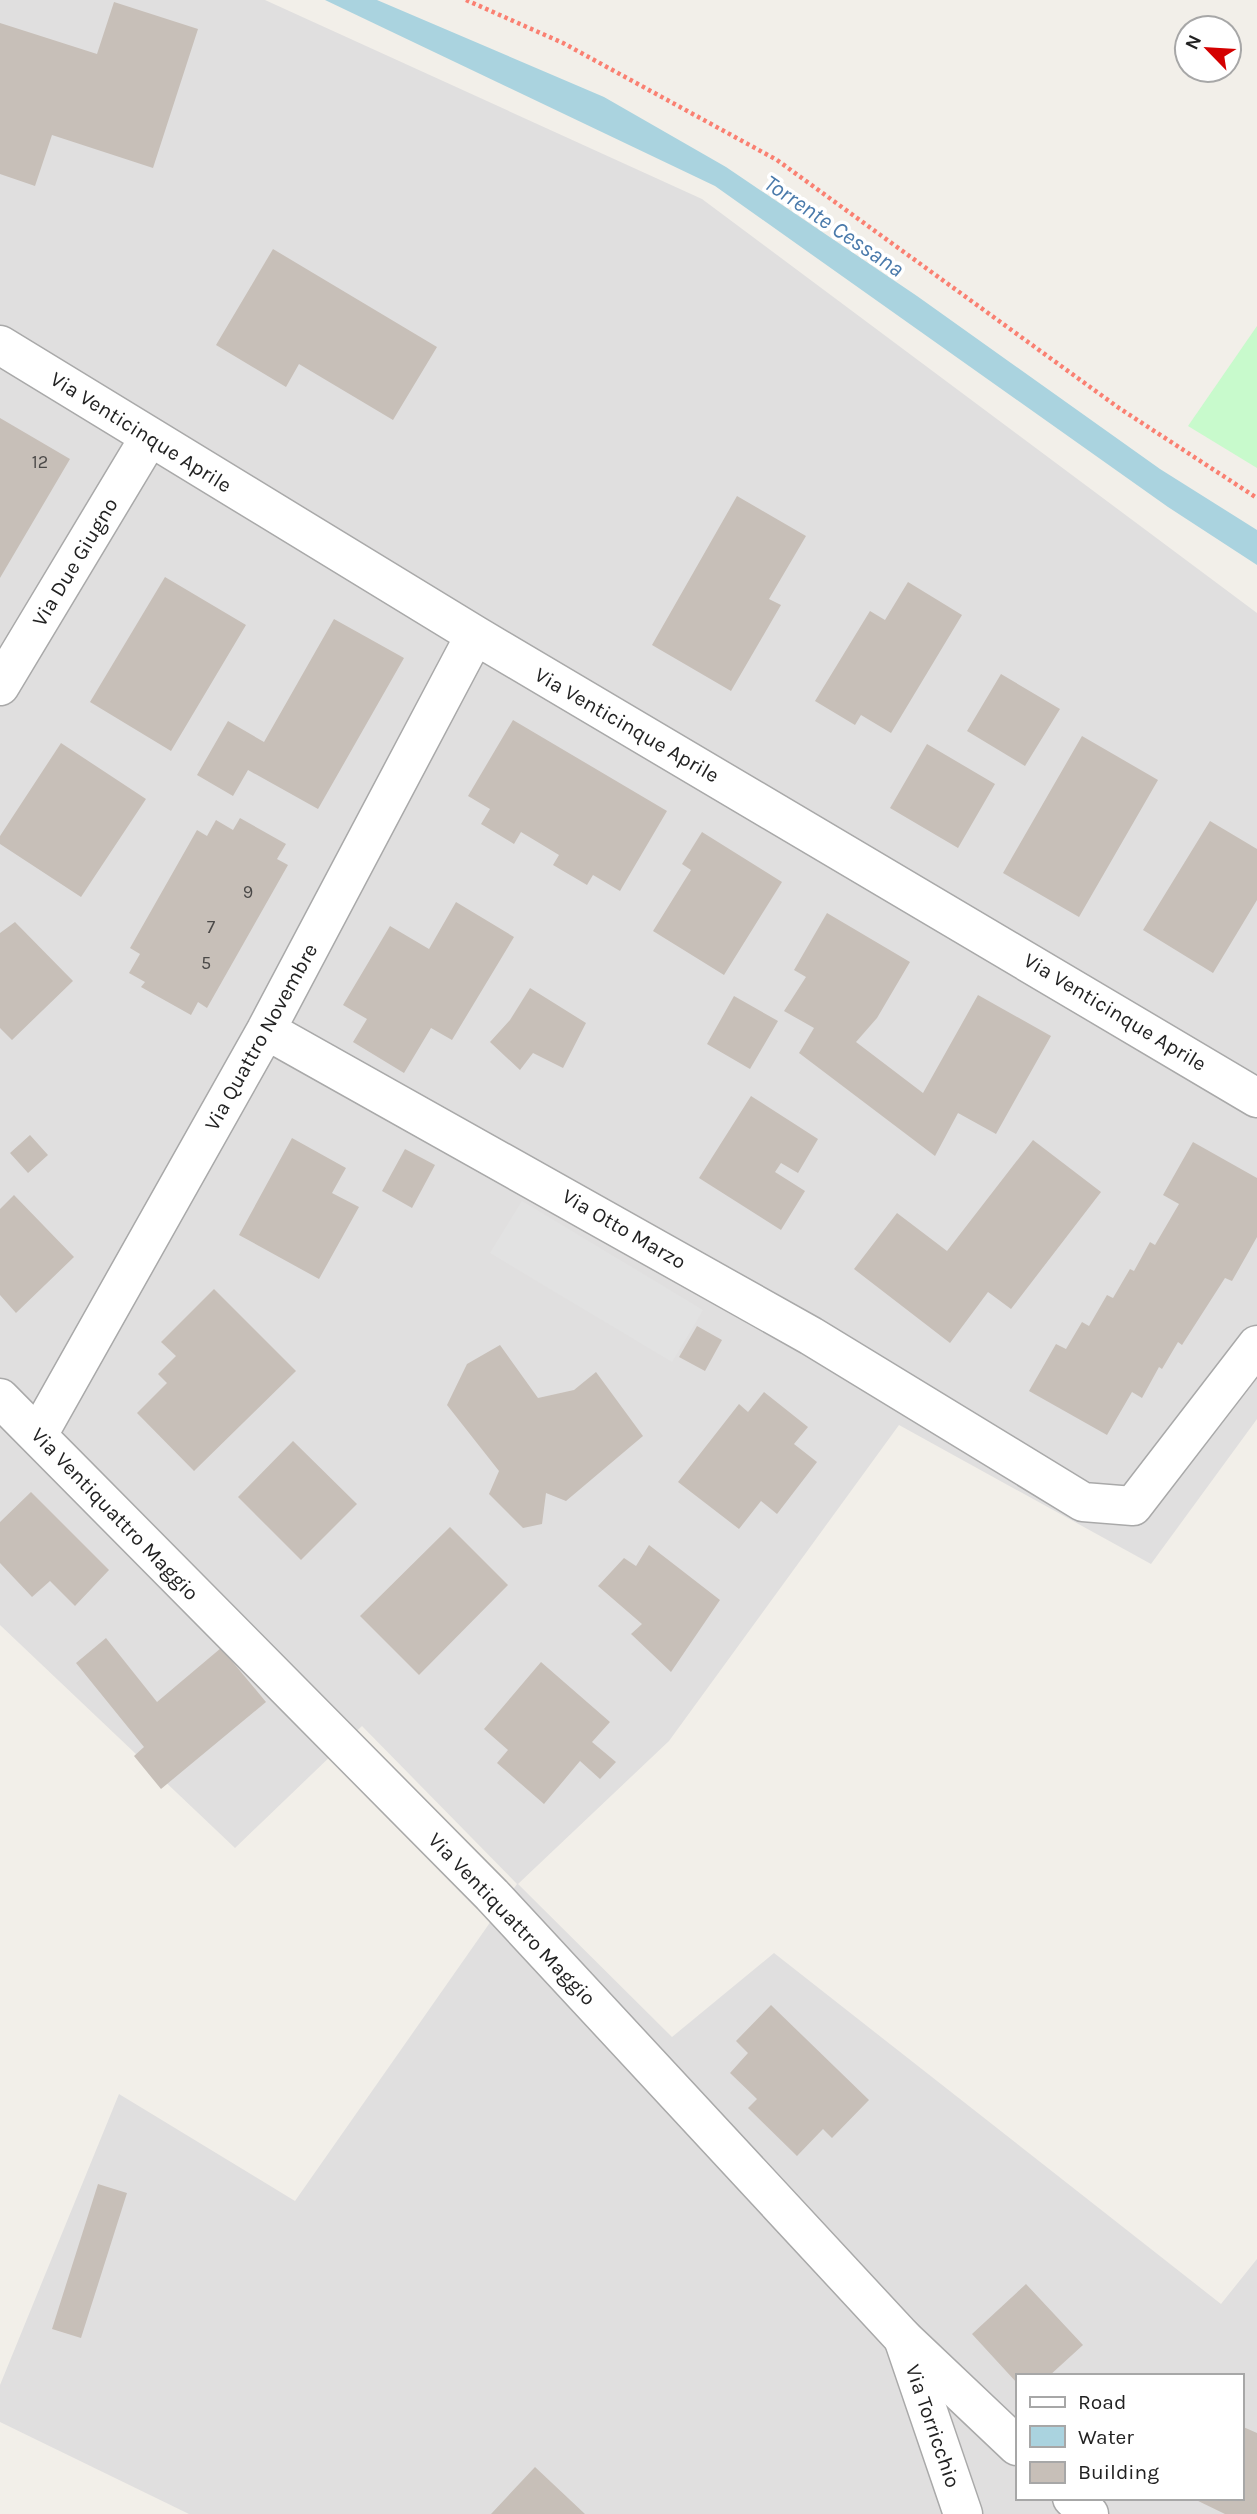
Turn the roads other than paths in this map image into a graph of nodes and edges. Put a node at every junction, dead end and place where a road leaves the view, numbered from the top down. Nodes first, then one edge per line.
1 (0, 345) edge
2 (149, 438) junction
3 (475, 635) junction
4 (0, 686) edge
5 (266, 1030) junction
6 (1257, 1098) edge
7 (1257, 1345) edge
8 (0, 1398) edge
9 (38, 1435) junction
10 (903, 2338) junction
11 (1016, 2445) edge
12 (1074, 2500) edge
13 (963, 2514) edge
14 (1089, 2514) edge

1 - 2 street, Via Venticinque Aprile
2 - 3 street, Via Venticinque Aprile
2 - 4 street, Via Due Giugno
3 - 5 street, Via Quattro Novembre
3 - 6 street, Via Venticinque Aprile
5 - 7 street, Via Otto Marzo
5 - 9 street, Via Quattro Novembre
8 - 9 street, Via Ventiquattro Maggio
9 - 10 street, Via Ventiquattro Maggio
10 - 11 street, Via Ventiquattro Maggio
10 - 13 street, Via Torricchio
12 - 14 street

